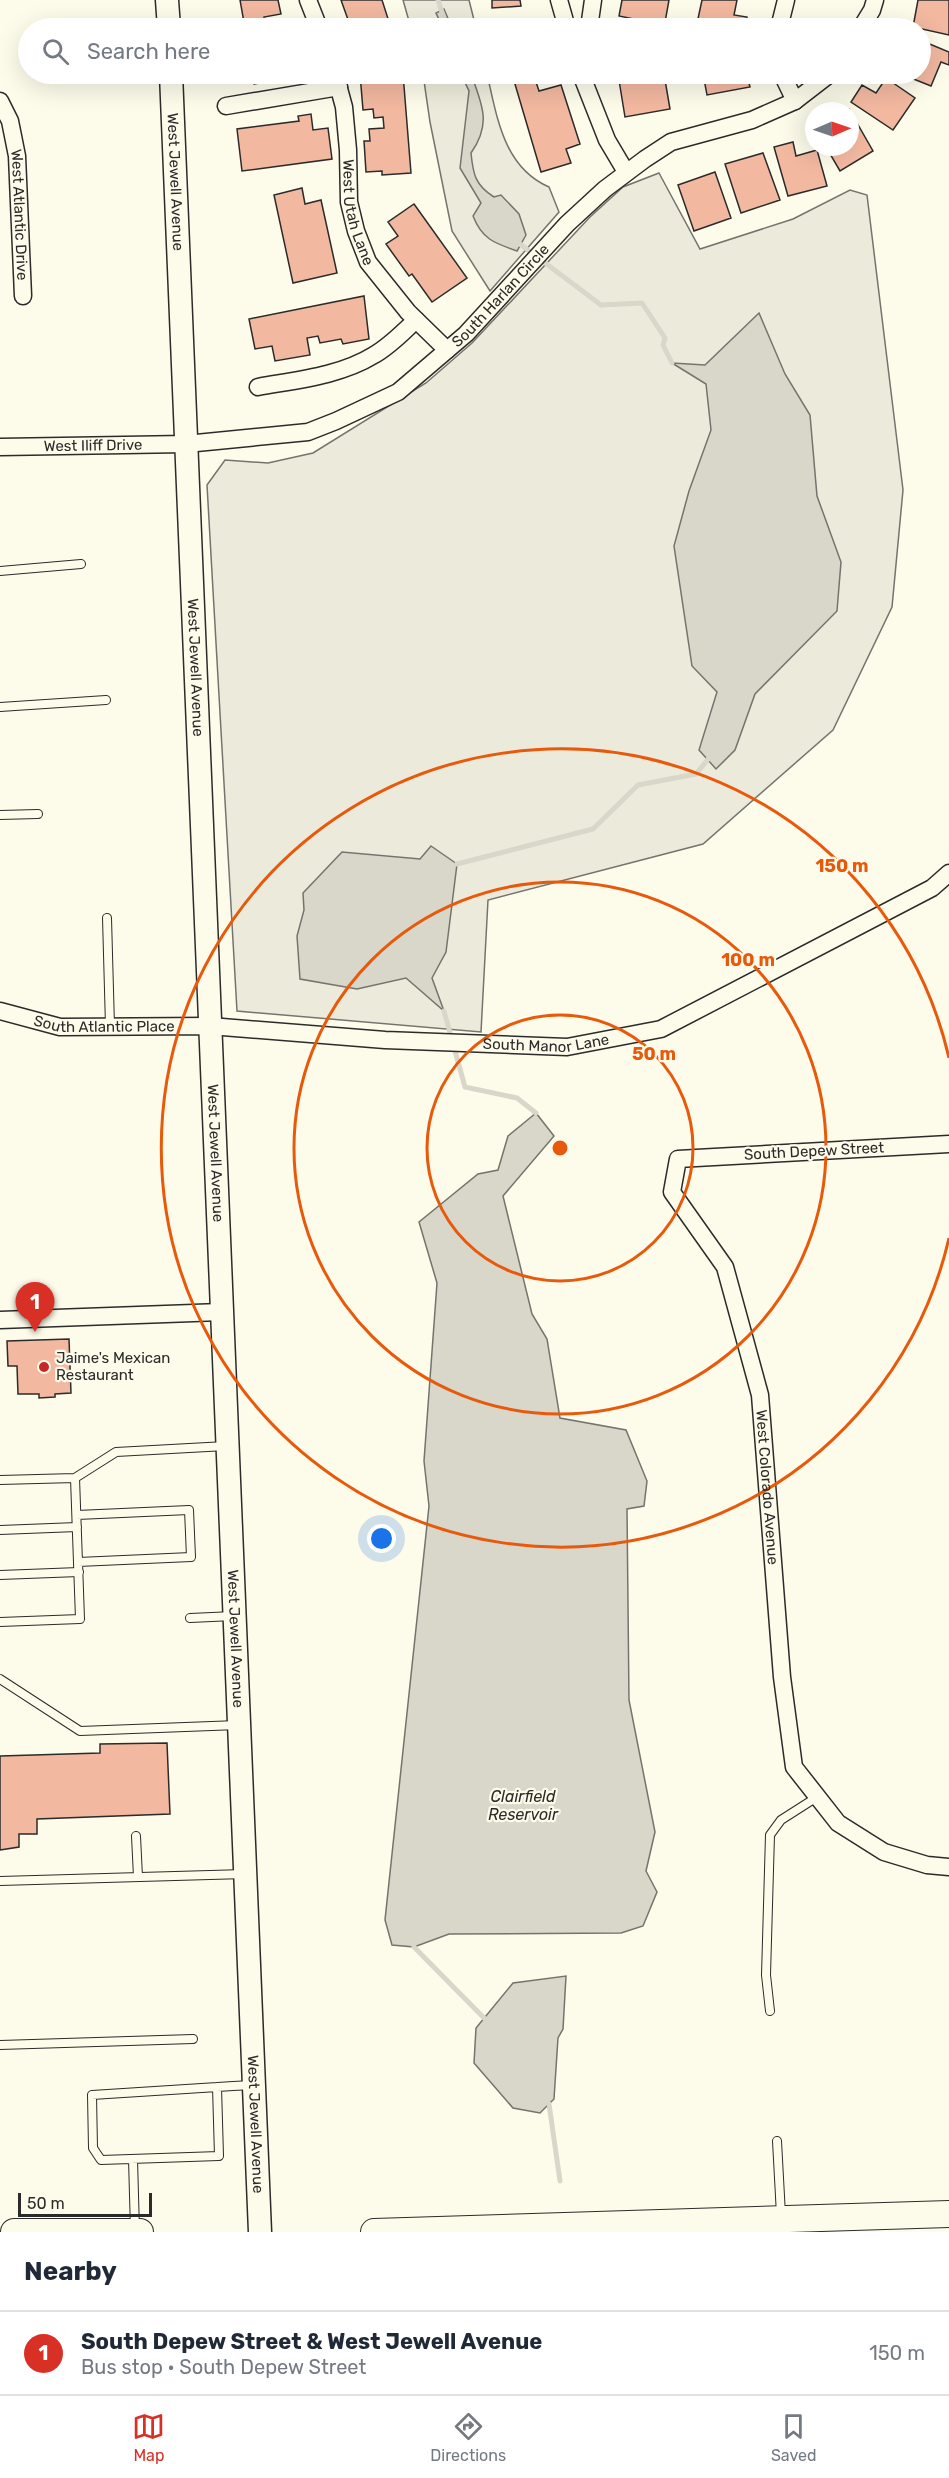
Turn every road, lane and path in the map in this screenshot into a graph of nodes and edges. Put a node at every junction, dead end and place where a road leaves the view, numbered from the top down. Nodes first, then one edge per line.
1 (168, 0) edge
2 (308, 0) edge
3 (559, 0) edge
4 (593, 0) edge
5 (786, 0) edge
6 (875, 0) edge
7 (169, 18) edge
8 (315, 18) edge
9 (564, 18) edge
10 (590, 18) edge
11 (782, 18) edge
12 (867, 18) edge
13 (171, 84) edge
14 (320, 84) edge
15 (338, 84) edge
16 (585, 84) edge
17 (787, 84) edge
18 (817, 84) edge
19 (0, 101) edge
20 (795, 101) junction
21 (226, 106) dead end
22 (626, 172) junction
23 (23, 296) dead end
24 (416, 320) junction
25 (447, 350) junction
26 (258, 387) dead end
27 (186, 444) junction
28 (0, 447) edge
29 (81, 564) dead end
30 (0, 571) edge
31 (106, 700) dead end
32 (0, 707) edge
33 (38, 814) dead end
34 (0, 815) edge
35 (949, 873) edge
36 (107, 918) dead end
37 (0, 1011) edge
38 (110, 1026) junction
39 (210, 1026) junction
40 (949, 1144) edge
41 (678, 1159) joint
42 (221, 1312) junction
43 (0, 1320) edge
44 (227, 1446) junction
45 (75, 1478) junction
46 (0, 1480) edge
47 (77, 1515) junction
48 (77, 1527) junction
49 (0, 1530) edge
50 (78, 1562) junction
51 (79, 1572) junction
52 (0, 1575) edge
53 (234, 1616) junction
54 (190, 1618) dead end
55 (0, 1622) edge
56 (0, 1679) edge
57 (238, 1725) junction
58 (817, 1797) junction
59 (136, 1836) dead end
60 (949, 1867) edge
61 (245, 1874) junction
62 (138, 1877) junction
63 (0, 1881) edge
64 (770, 2011) dead end
65 (193, 2039) dead end
66 (0, 2045) edge
67 (253, 2085) junction
68 (217, 2087) junction
69 (777, 2141) dead end
70 (133, 2159) junction
71 (949, 2214) edge
72 (781, 2219) junction
73 (874, 2224) edge
74 (588, 2229) edge
75 (421, 2231) edge
76 (14, 2232) edge
77 (135, 2232) edge
78 (140, 2232) edge
79 (260, 2232) edge
80 (374, 2232) edge

1 - 7 main road
2 - 8 street
3 - 9 street
4 - 10 street
5 - 11 street
6 - 12 street
13 - 27 main road, West Jewell Avenue
14 - 21 street, West Utah Lane
15 - 24 street, West Utah Lane
16 - 22 street
17 - 20 street
18 - 20 street, South Harlan Circle
19 - 23 street, West Atlantic Drive
20 - 22 street, South Harlan Circle
22 - 25 street, South Harlan Circle
24 - 25 street, West Utah Lane
24 - 26 street
25 - 27 street, South Harlan Circle
27 - 28 street, West Iliff Drive
27 - 39 main road, West Jewell Avenue
29 - 30 lane
31 - 32 lane
33 - 34 lane
35 - 39 street, South Manor Lane
36 - 38 lane
37 - 38 street, South Atlantic Place
38 - 39 street, South Atlantic Place
39 - 42 main road, West Jewell Avenue
40 - 41 street, South Depew Street
41 - 58 street, West Colorado Avenue
42 - 43 street
42 - 44 main road, West Jewell Avenue
44 - 45 lane
44 - 53 main road, West Jewell Avenue
45 - 46 lane
45 - 47 lane
47 - 48 lane
47 - 50 lane
48 - 49 lane
48 - 50 lane
50 - 51 lane
51 - 52 lane
51 - 55 lane
53 - 54 lane
53 - 57 main road, West Jewell Avenue
56 - 57 lane
57 - 61 main road, West Jewell Avenue
58 - 60 street, West Colorado Avenue
58 - 64 lane
59 - 62 lane
61 - 62 lane
61 - 67 main road, West Jewell Avenue
62 - 63 lane
65 - 66 lane
67 - 68 lane
67 - 79 main road, West Jewell Avenue
68 - 70 lane
68 - 70 lane
69 - 72 lane
70 - 77 lane
71 - 73 main road
72 - 73 main road
72 - 74 main road
74 - 75 main road
75 - 80 main road
76 - 77 main road
77 - 78 main road

